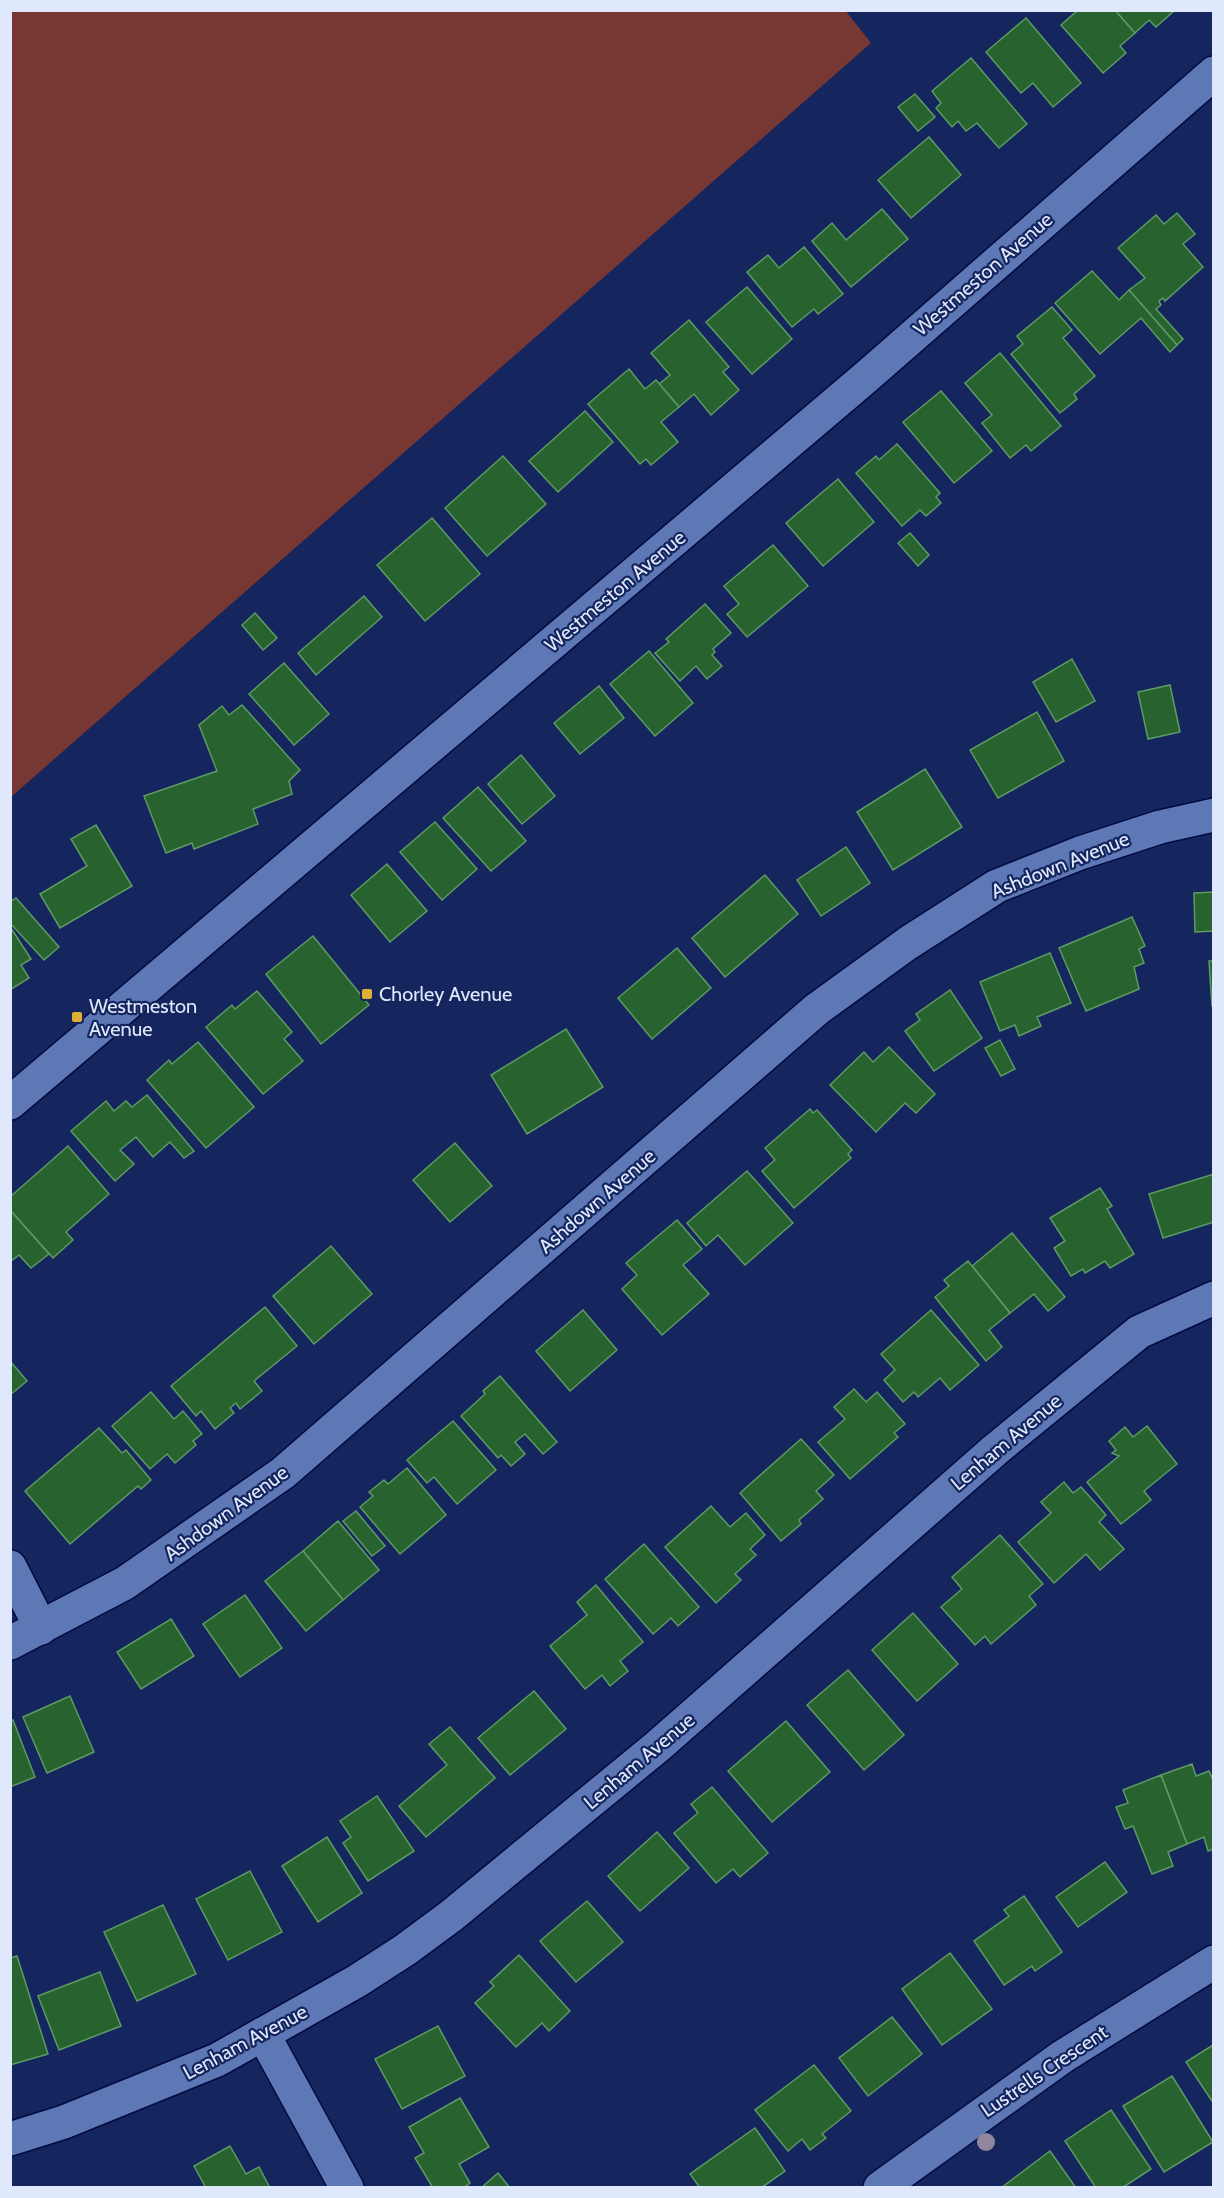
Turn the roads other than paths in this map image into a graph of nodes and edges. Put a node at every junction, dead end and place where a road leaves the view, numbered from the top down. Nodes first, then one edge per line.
1 (1214, 73) edge
2 (1214, 815) edge
3 (10, 1103) edge
4 (1214, 1298) edge
5 (10, 1567) edge
6 (41, 1628) junction
7 (10, 1643) edge
8 (1214, 1962) edge
9 (263, 2034) junction
10 (10, 2139) edge
11 (347, 2187) edge
12 (880, 2187) edge

1 - 3 street, Westmeston Avenue
2 - 6 street, Ashdown Avenue
4 - 9 street, Lenham Avenue
5 - 6 street
6 - 7 street, Ashdown Avenue
8 - 12 street, Lustrells Crescent
9 - 10 street, Lenham Avenue
9 - 11 street

